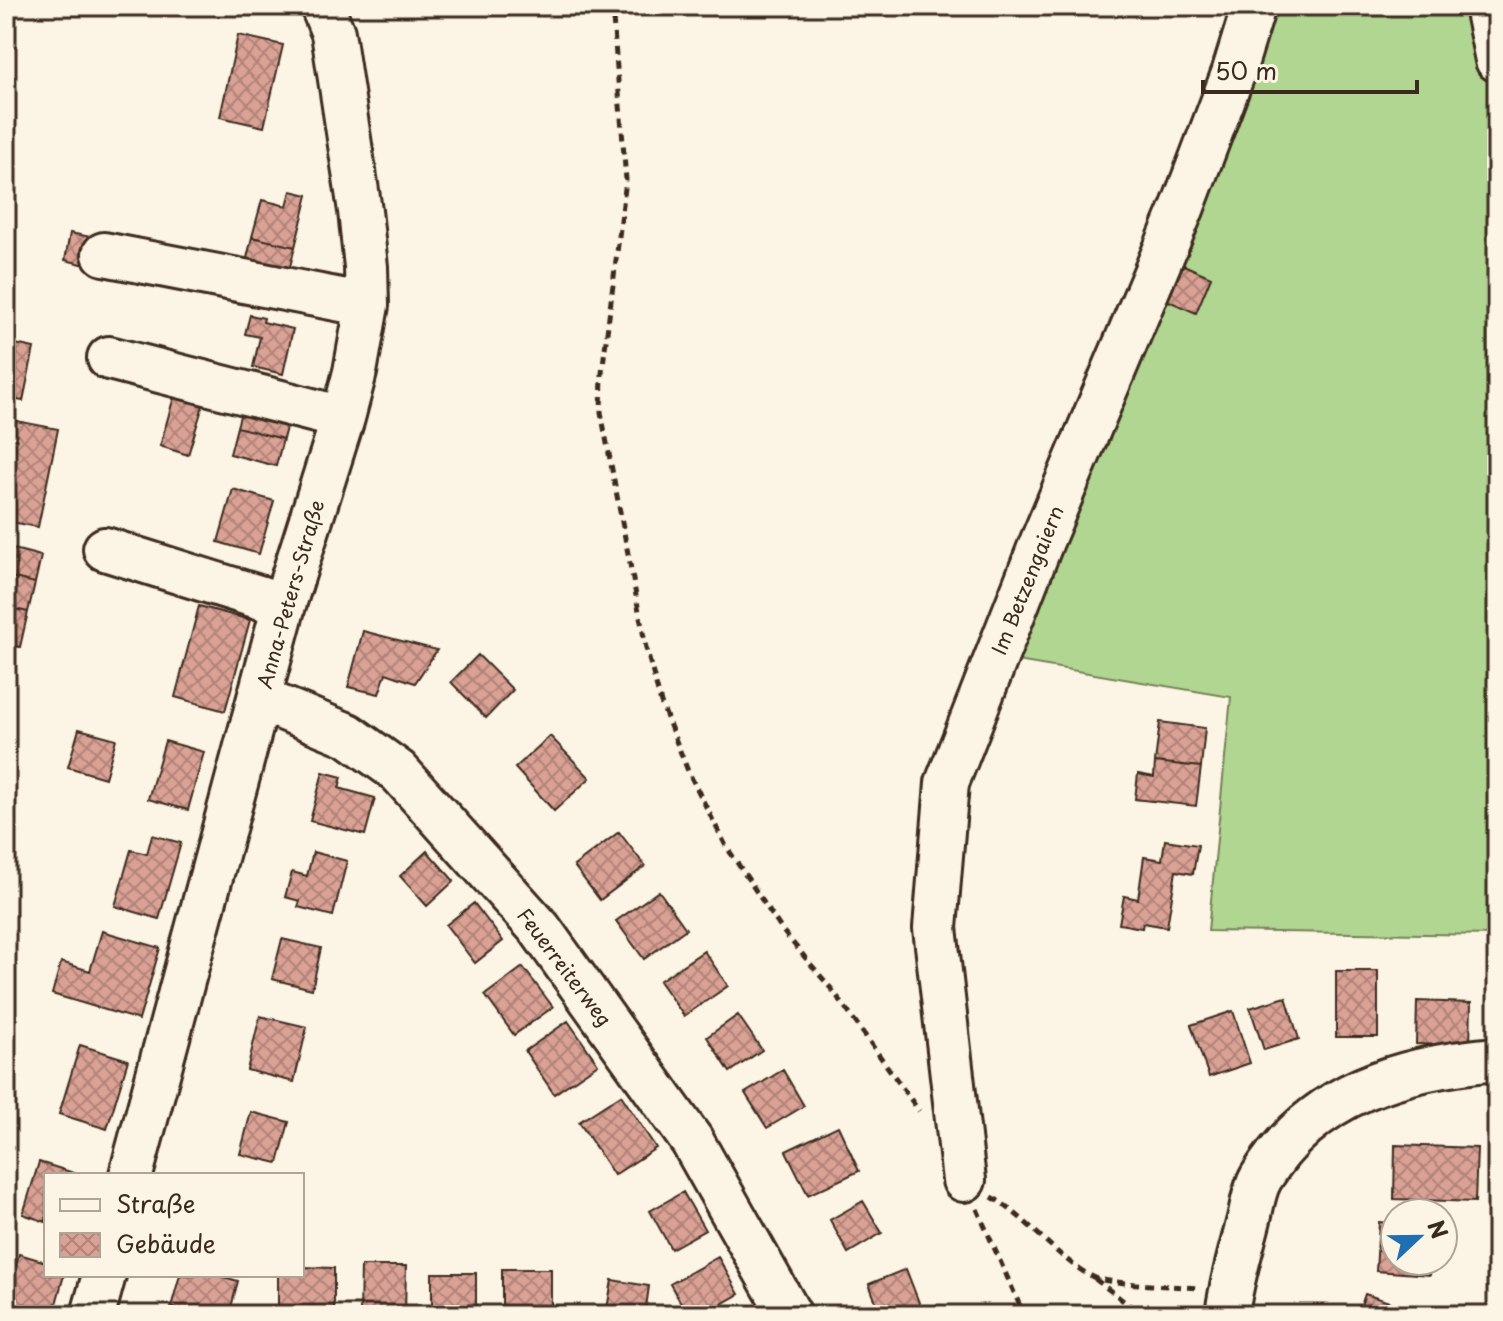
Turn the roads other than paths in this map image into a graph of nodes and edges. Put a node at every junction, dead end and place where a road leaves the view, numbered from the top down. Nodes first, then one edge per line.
1 (322, 6) edge
2 (1254, 6) edge
3 (1486, 6) edge
4 (1497, 60) edge
5 (104, 254) dead end
6 (367, 305) junction
7 (109, 358) dead end
8 (343, 418) junction
9 (105, 549) dead end
10 (284, 605) junction
11 (260, 699) junction
12 (1497, 1059) edge
13 (132, 1173) edge
14 (964, 1180) road end
15 (103, 1277) edge
16 (1229, 1303) edge
17 (93, 1315) edge
18 (790, 1315) edge

1 - 6 street, Anna-Peters-Straße
2 - 14 street, Im Betzengaiern
3 - 4 street
5 - 6 street
6 - 8 street, Anna-Peters-Straße
7 - 8 street
8 - 10 street, Anna-Peters-Straße
9 - 10 street
10 - 11 street, Anna-Peters-Straße
11 - 13 street, Anna-Peters-Straße
11 - 18 street, Feuerreiterweg
12 - 16 street
15 - 17 street

